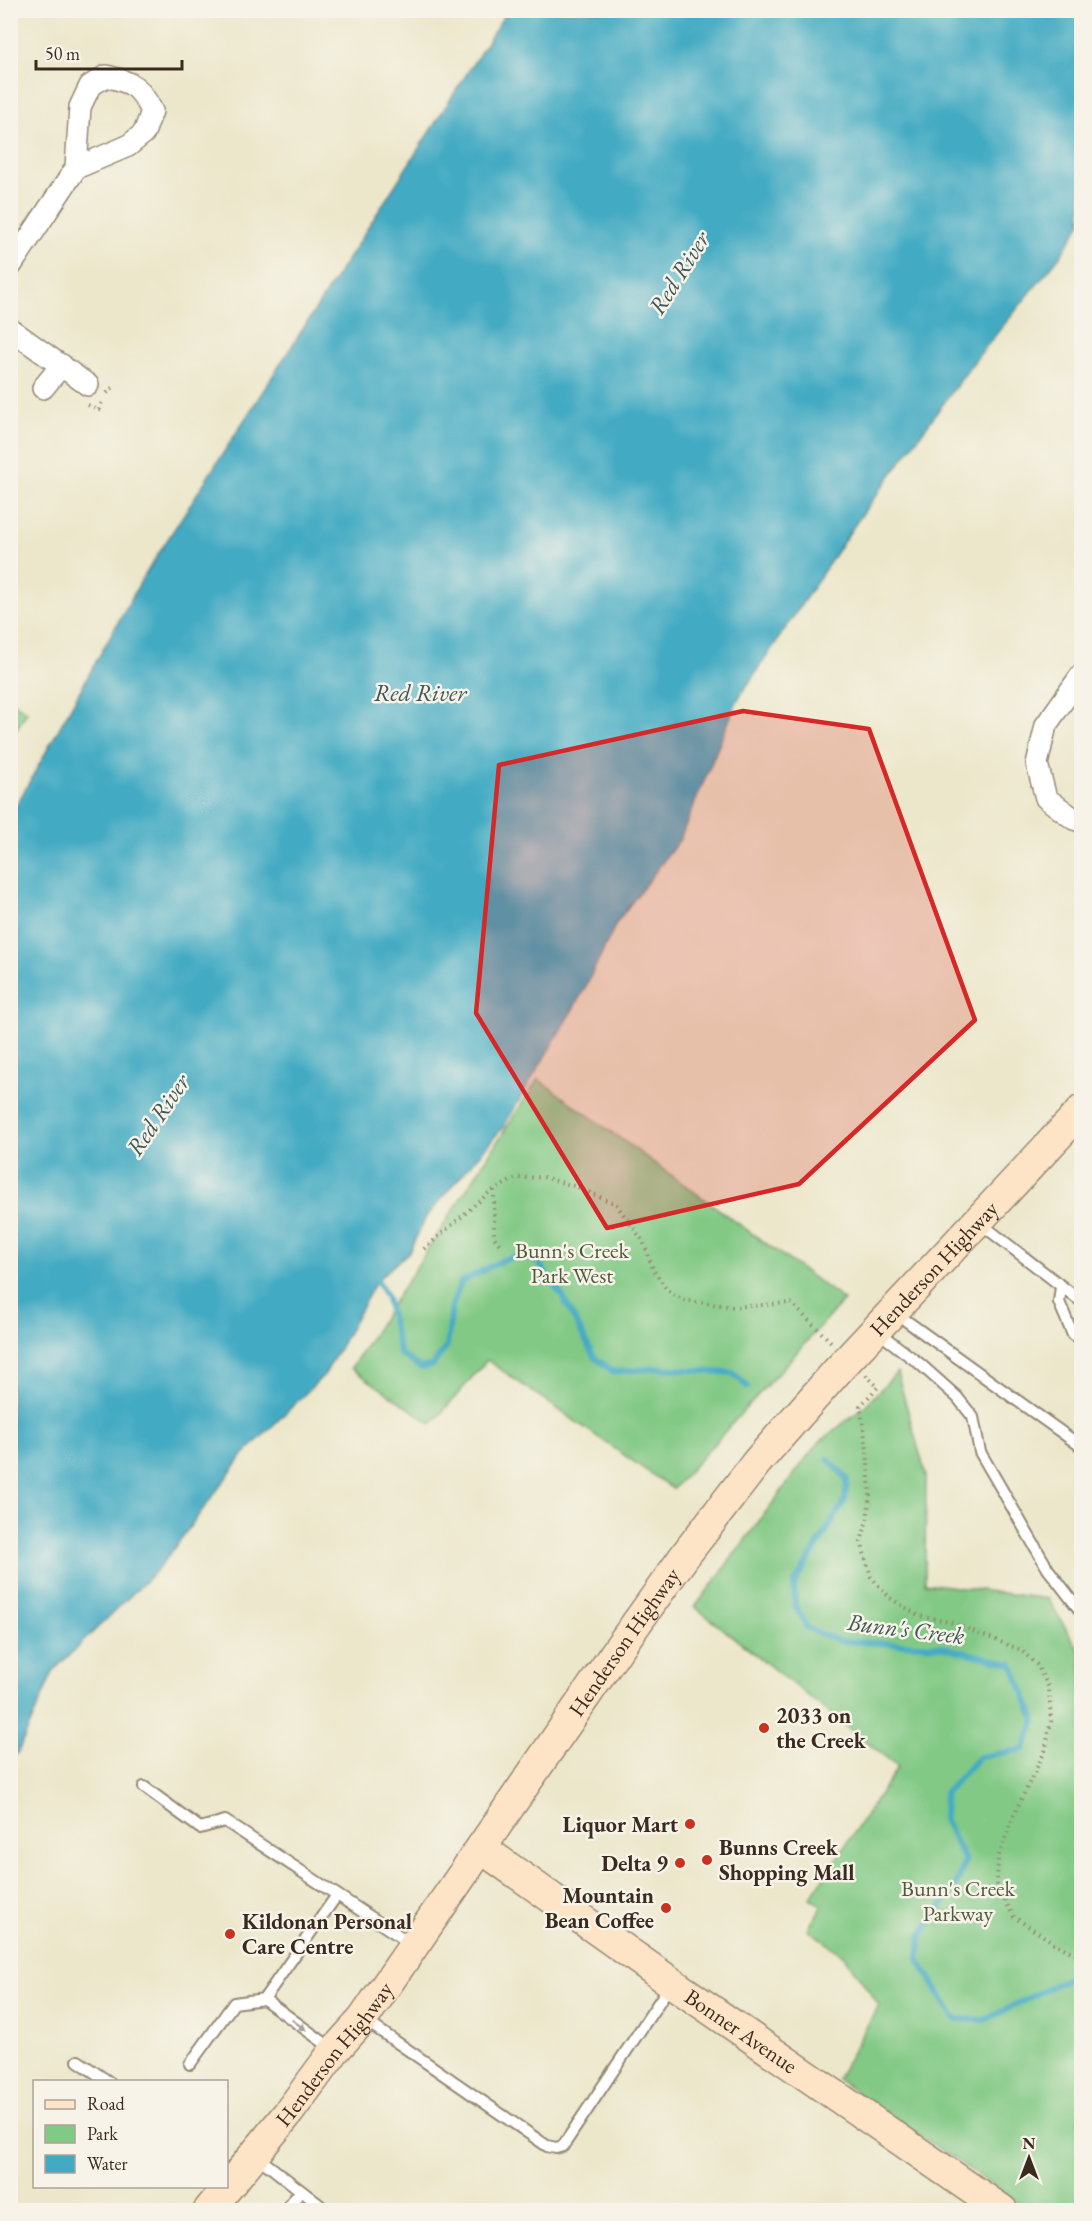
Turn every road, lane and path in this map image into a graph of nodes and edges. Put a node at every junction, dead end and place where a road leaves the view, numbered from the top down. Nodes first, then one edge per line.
1 (76, 168) junction
2 (10, 267) edge
3 (10, 329) edge
4 (62, 365) junction
5 (88, 385) dead end
6 (44, 388) dead end
7 (1082, 674) edge
8 (1082, 821) edge
9 (1082, 1110) edge
10 (494, 1190) junction
11 (977, 1221) junction
12 (502, 1247) dead end
13 (424, 1249) dead end
14 (1061, 1287) junction
15 (1082, 1302) edge
16 (884, 1321) junction
17 (1082, 1340) edge
18 (849, 1359) junction
19 (1082, 1446) edge
20 (1082, 1613) edge
21 (144, 1787) dead end
22 (481, 1848) junction
23 (337, 1895) junction
24 (413, 1945) junction
25 (1082, 1954) edge
26 (672, 1983) junction
27 (264, 1999) junction
28 (363, 2019) junction
29 (335, 2050) junction
30 (78, 2061) dead end
31 (190, 2064) dead end
32 (106, 2080) edge
33 (242, 2164) junction
34 (228, 2184) edge
35 (225, 2188) edge
36 (302, 2191) junction
37 (209, 2211) edge
38 (285, 2211) edge
39 (326, 2211) edge
40 (1002, 2211) edge

1 - 1 street
1 - 2 street
3 - 4 street
4 - 5 street
4 - 6 street
7 - 8 street
9 - 11 main road, Henderson Highway
10 - 12 path
10 - 13 path
10 - 18 path
11 - 14 lane
11 - 16 main road, Henderson Highway
14 - 15 lane
14 - 17 lane
16 - 18 main road, Henderson Highway
16 - 19 lane
16 - 20 lane
18 - 22 main road, Henderson Highway
18 - 25 path
21 - 23 lane
22 - 24 main road, Henderson Highway
22 - 26 main road, Bonner Avenue
23 - 24 lane
23 - 27 lane
24 - 28 main road, Henderson Highway
26 - 28 lane
26 - 40 main road, Bonner Avenue
27 -> 29 lane
27 - 31 lane
28 - 29 main road, Henderson Highway
29 - 33 main road, Henderson Highway
30 - 32 lane
33 - 34 main road, Henderson Highway
33 - 36 lane
35 - 37 main road, Henderson Highway
36 - 38 lane
36 - 39 lane

